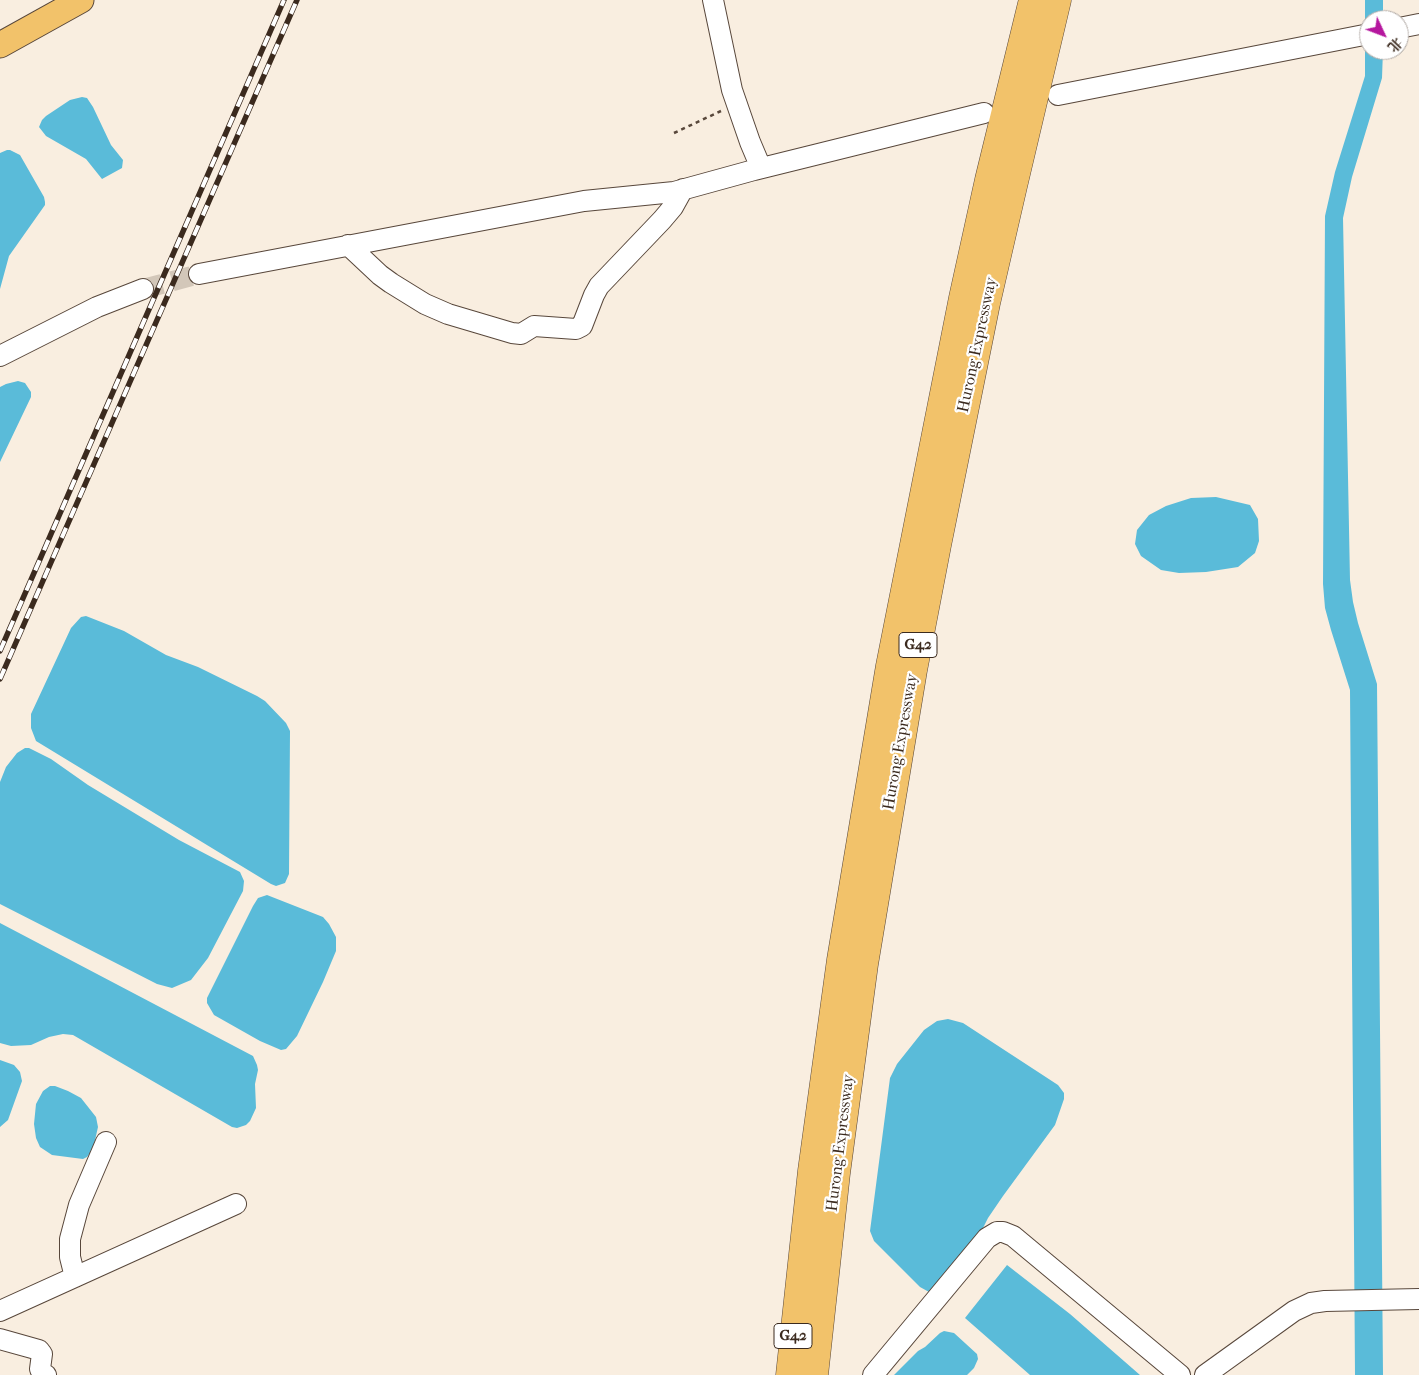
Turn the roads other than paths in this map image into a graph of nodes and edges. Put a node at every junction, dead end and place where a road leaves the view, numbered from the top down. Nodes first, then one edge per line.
1 (81, 0) edge
2 (712, 0) edge
3 (1033, 0) edge
4 (1058, 0) edge
5 (1359, 36) edge
6 (0, 45) edge
7 (1058, 95) dead end
8 (984, 112) dead end
9 (761, 168) junction
10 (683, 189) junction
11 (348, 246) junction
12 (199, 274) tunnel mouth
13 (143, 289) tunnel mouth
14 (0, 356) edge
15 (106, 1142) dead end
16 (236, 1204) dead end
17 (75, 1277) junction
18 (810, 1298) junction
19 (1419, 1298) edge
20 (0, 1311) edge
21 (0, 1339) edge
22 (46, 1375) edge
23 (790, 1375) edge
24 (814, 1375) edge
25 (873, 1375) edge
26 (1180, 1375) edge
27 (1205, 1375) edge

1 - 6 main road
2 - 9 street
3 - 18 highway, Hurong Expressway / G42
4 - 18 highway, Hurong Expressway / G42
5 - 7 street
8 - 9 street
9 - 10 street
10 - 11 street
10 - 11 street
11 - 12 street
13 - 14 street
15 - 17 street
16 - 17 street
17 - 20 street
18 - 23 highway, Hurong Expressway / G42
18 - 24 highway, Hurong Expressway / G42
19 - 27 street
21 - 22 street
25 - 26 street

